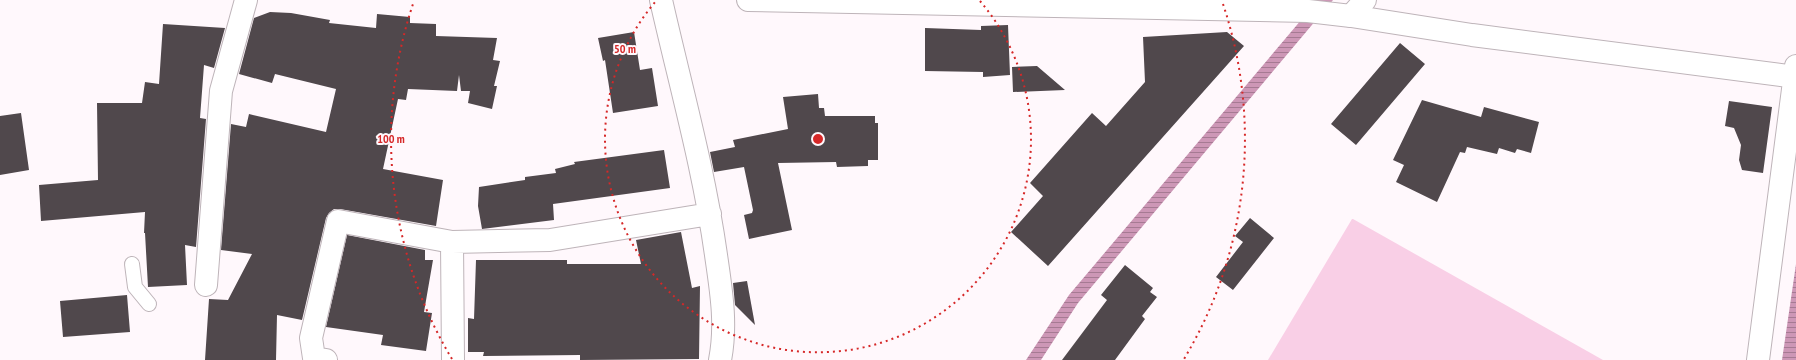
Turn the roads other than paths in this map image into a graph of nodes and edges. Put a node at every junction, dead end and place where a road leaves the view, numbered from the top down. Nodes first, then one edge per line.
1 (246, 0) edge
2 (661, 0) edge
3 (748, 0) edge
4 (1301, 7) edge
5 (1351, 10) edge
6 (1795, 73) edge
7 (710, 214) junction
8 (452, 242) junction
9 (132, 264) dead end
10 (206, 285) dead end
11 (149, 304) dead end
12 (318, 359) edge
13 (453, 360) edge
14 (720, 360) edge
15 (1758, 360) edge

1 - 10 street
2 - 7 street
3 - 4 street
4 - 5 street
5 - 6 street
6 - 15 street
7 - 8 street
7 - 14 street
8 - 12 street
8 - 13 street
9 - 11 lane

